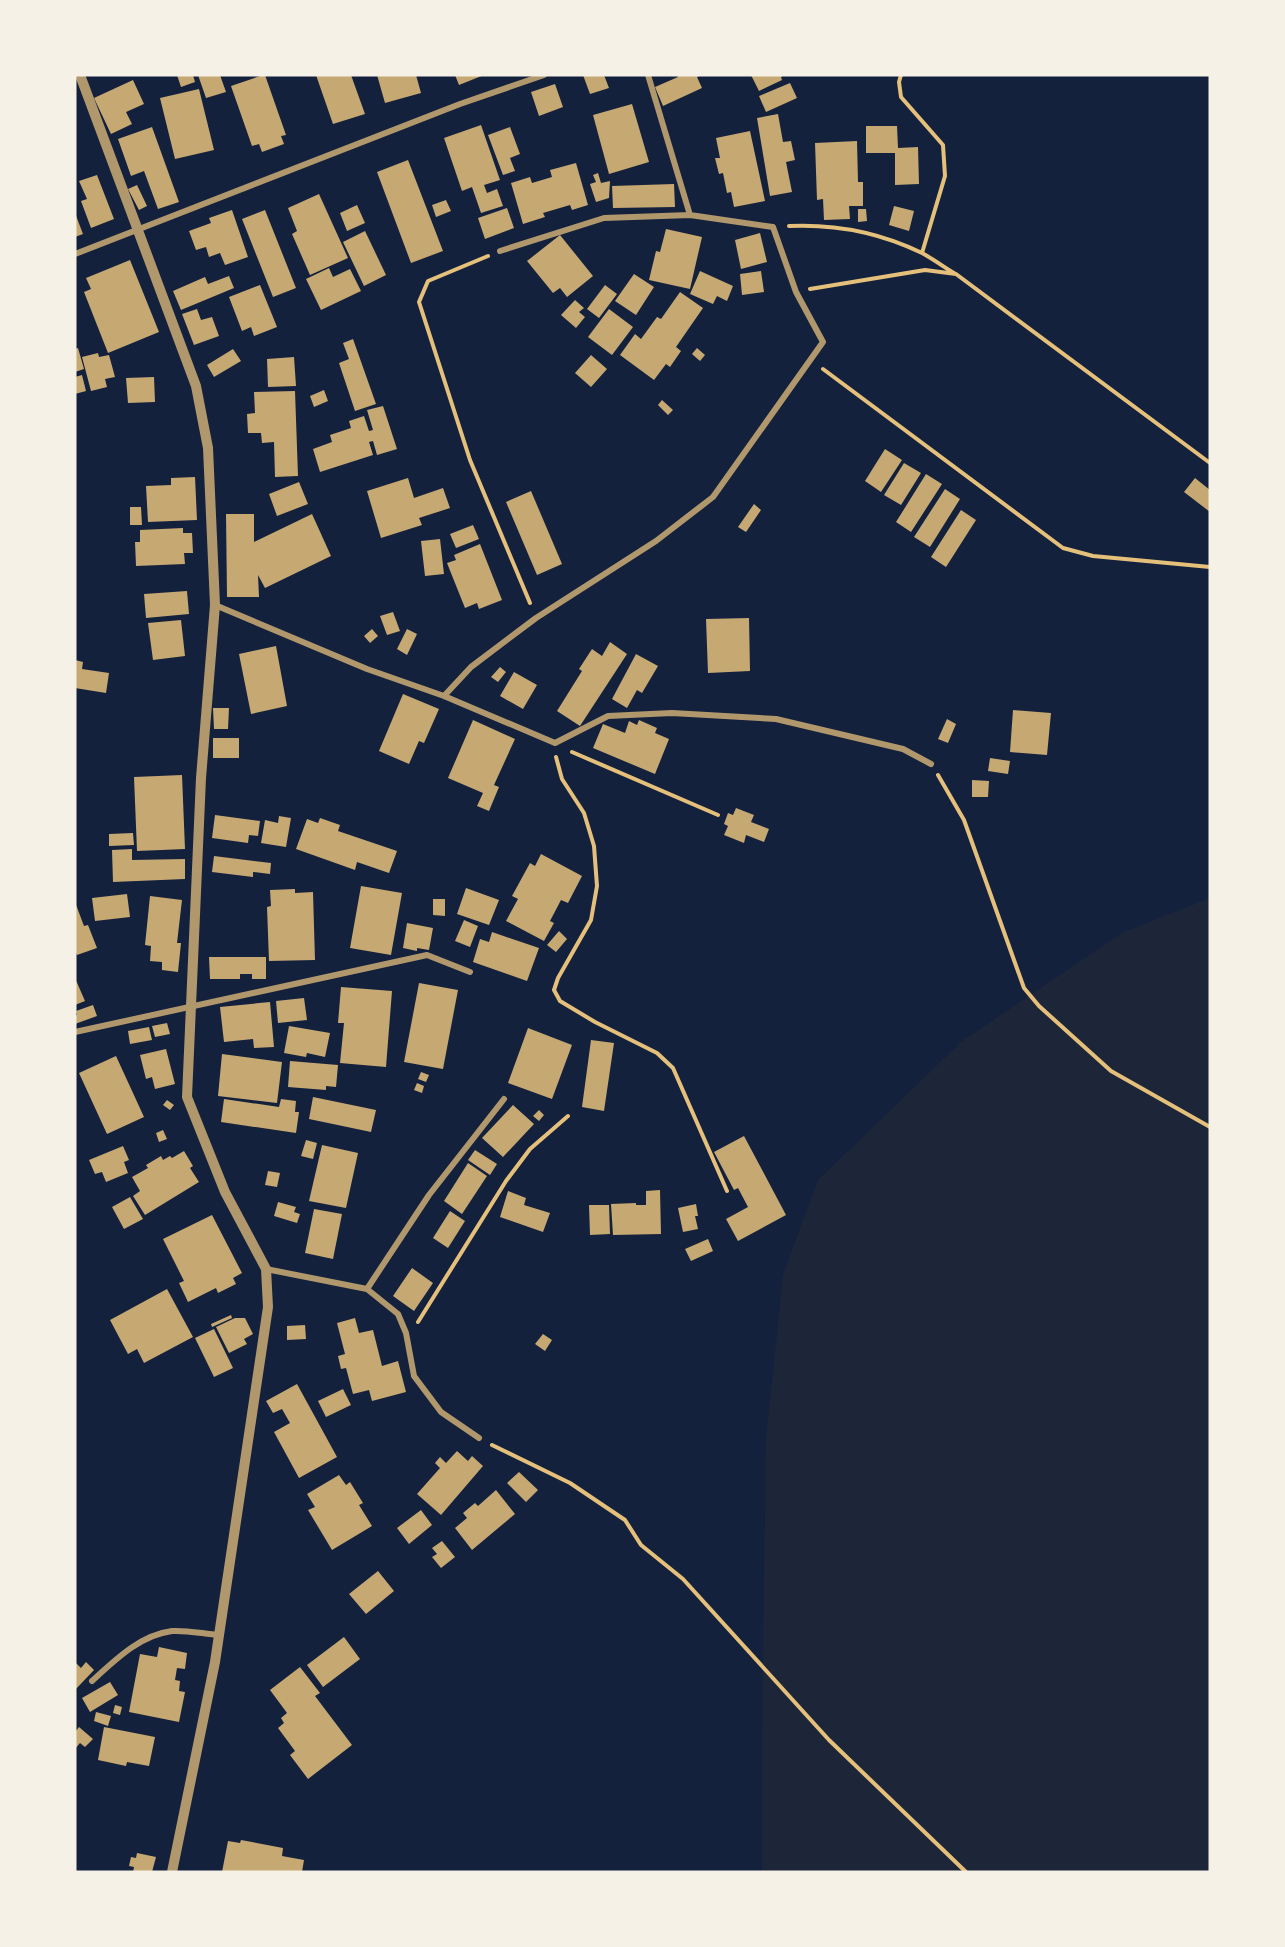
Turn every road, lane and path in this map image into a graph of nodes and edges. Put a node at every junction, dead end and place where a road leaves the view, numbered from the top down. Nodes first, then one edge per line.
1 (80, 75) edge
2 (544, 75) edge
3 (648, 75) edge
4 (901, 75) edge
5 (690, 215) junction
6 (773, 227) junction
7 (138, 230) junction
8 (500, 251) joint
9 (75, 254) edge
10 (922, 254) junction
11 (956, 274) junction
12 (796, 292) junction
13 (810, 360) junction
14 (1210, 463) edge
15 (1210, 567) edge
16 (215, 605) junction
17 (536, 618) junction
18 (444, 696) junction
19 (554, 743) junction
20 (931, 764) joint
21 (718, 815) dead end
22 (470, 972) dead end
23 (192, 1008) junction
24 (75, 1032) edge
25 (504, 1099) dead end
26 (568, 1116) dead end
27 (1210, 1127) edge
28 (727, 1191) dead end
29 (266, 1269) junction
30 (368, 1289) junction
31 (406, 1333) junction
32 (479, 1438) joint
33 (219, 1635) junction
34 (92, 1681) dead end
35 (172, 1872) edge
36 (966, 1872) edge

1 - 7 street
2 - 7 street
3 - 5 street
4 - 10 path
5 - 6 street
5 - 8 street
6 - 10 path
6 - 12 street
7 - 9 street
7 - 16 street
8 - 17 path
10 - 11 path
11 - 12 path
11 - 14 path
12 - 13 street
13 - 15 path
13 - 17 street
16 - 18 street
16 - 23 street
17 - 18 street
18 - 19 street
19 - 20 street
19 - 21 path
19 - 28 path
20 - 27 path
22 - 23 street
23 - 24 street
23 - 29 street
25 - 30 street
26 - 31 path
29 - 30 street
29 - 33 street
30 - 31 street
31 - 32 street
32 - 36 path
33 - 34 street
33 - 35 street

